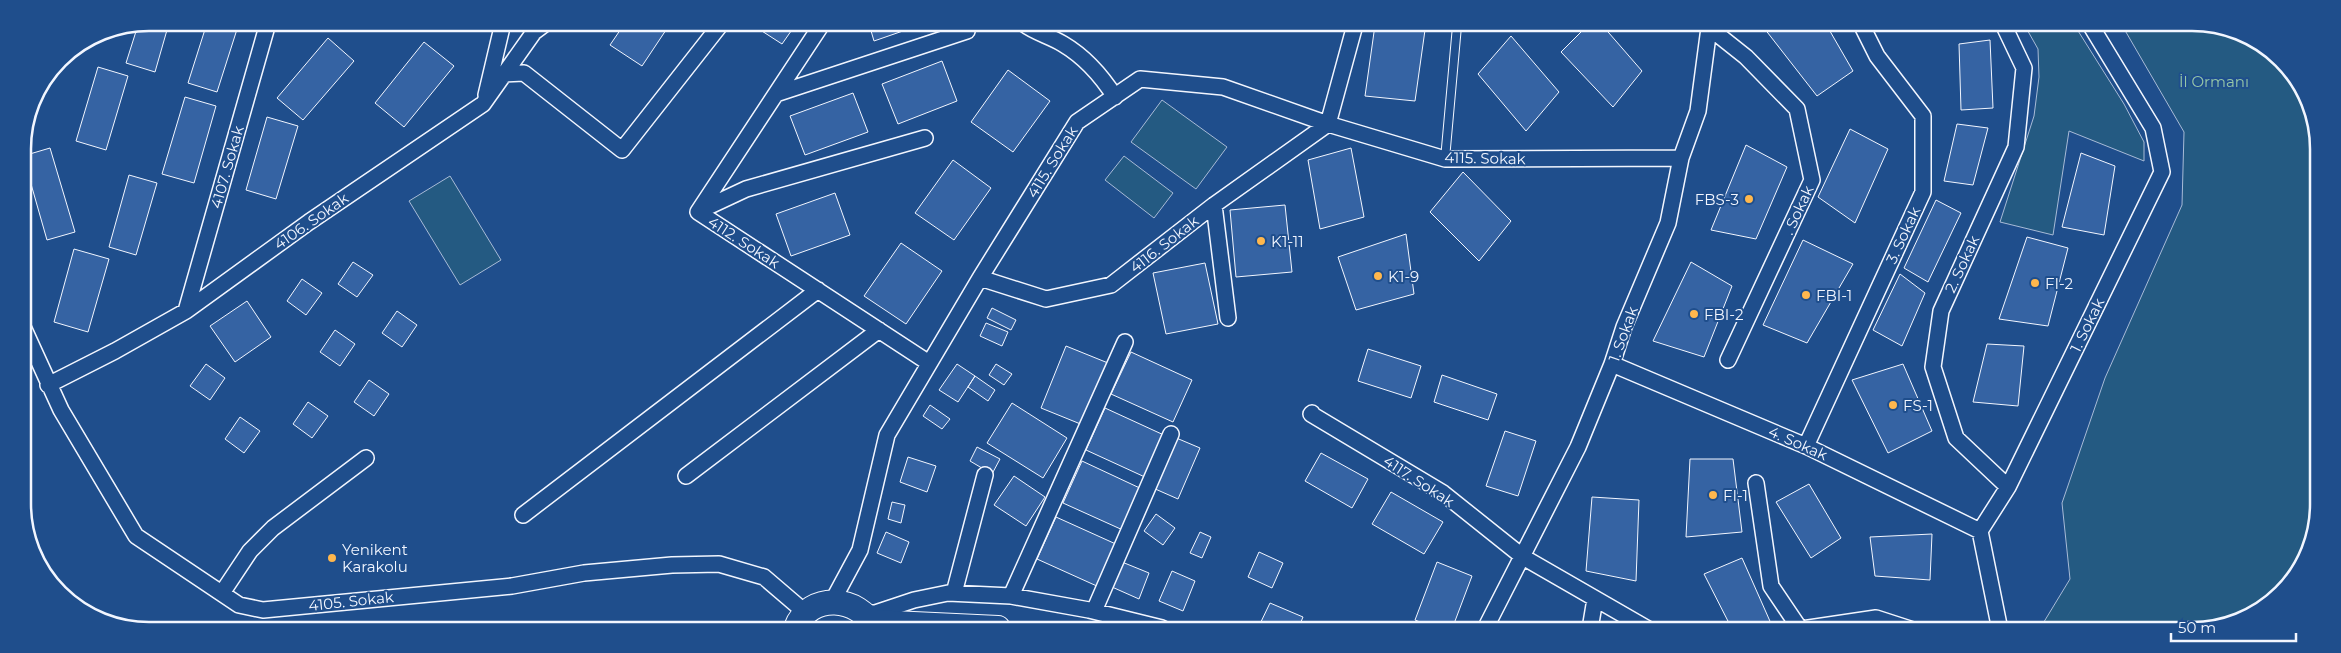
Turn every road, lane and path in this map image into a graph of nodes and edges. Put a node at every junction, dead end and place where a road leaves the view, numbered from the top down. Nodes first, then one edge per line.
1 (266, 31) edge
2 (501, 31) edge
3 (535, 31) edge
4 (716, 31) edge
5 (817, 31) edge
6 (1034, 31) edge
7 (1353, 31) edge
8 (1457, 31) edge
9 (1709, 31) edge
10 (1715, 31) edge
11 (1864, 31) edge
12 (2006, 31) edge
13 (2094, 31) edge
14 (967, 32) dead end
15 (505, 74) junction
16 (776, 94) junction
17 (1115, 97) junction
18 (483, 104) junction
19 (1328, 124) junction
20 (925, 138) dead end
21 (1681, 158) junction
22 (1445, 159) junction
23 (1214, 205) junction
24 (698, 212) junction
25 (980, 278) junction
26 (818, 290) junction
27 (186, 310) junction
28 (1228, 318) dead end
29 (880, 330) junction
30 (1125, 342) dead end
31 (31, 346) edge
32 (1728, 360) dead end
33 (929, 363) junction
34 (1612, 364) junction
35 (48, 385) junction
36 (1312, 413) dead end
37 (1171, 434) dead end
38 (1806, 446) junction
39 (366, 458) dead end
40 (985, 475) dead end
41 (686, 476) dead end
42 (1756, 483) dead end
43 (2008, 487) junction
44 (523, 515) dead end
45 (1980, 531) junction
46 (1523, 557) junction
47 (222, 593) junction
48 (954, 594) junction
49 (1011, 596) junction
50 (1595, 600) junction
51 (832, 602) junction
52 (1094, 611) junction
53 (801, 620) edge
54 (870, 621) edge
55 (1490, 621) edge
56 (1591, 621) edge
57 (1634, 621) edge
58 (1795, 621) edge
59 (1856, 621) edge
60 (1886, 621) edge
61 (1998, 621) edge
62 (1136, 622) edge

1 - 27 street, 4107. Sokak
2 - 18 street
3 - 15 street, 4106. Sokak
4 - 15 street
5 - 16 street, 4112. Sokak
6 - 17 street
7 - 19 street
8 - 22 lane
9 - 21 street, 1. Sokak
10 - 32 street, . Sokak
11 - 38 street, 3. Sokak
12 - 43 street, 2. Sokak
13 - 43 street, 1. Sokak
14 - 16 street
15 - 18 street, 4106. Sokak
16 - 24 street, 4112. Sokak
17 - 19 street, 4115. Sokak
17 - 25 street, 4115. Sokak
18 - 27 street, 4106. Sokak
19 - 22 street, 4115. Sokak
19 - 23 street, 4116. Sokak
20 - 24 street
21 - 22 street, 4115. Sokak
21 - 34 street, 1. Sokak
23 - 25 street, 4116. Sokak
23 - 28 street
24 - 26 street, 4112. Sokak
25 - 33 street, 4115. Sokak
26 - 29 street, 4112. Sokak
26 - 44 street
27 - 35 street, 4106. Sokak
29 - 33 street, 4112. Sokak
29 - 41 street
30 - 49 street
31 - 35 street, 4105. Sokak
33 - 51 street, 4115. Sokak
34 - 38 street, 4. Sokak
34 - 46 street, 1. Sokak
35 - 47 street, 4105. Sokak
36 - 46 street, 4117. Sokak
37 - 52 street
38 - 45 street, 4. Sokak
39 - 47 street
40 - 48 street
42 - 58 street
43 - 45 street, 1. Sokak
45 - 61 street
46 - 50 street, 4117. Sokak
46 - 55 street, 1. Sokak
47 - 53 street, 4105. Sokak
48 - 49 street
48 - 54 street
49 - 52 street
50 - 56 street
50 - 57 street, 4117. Sokak
51 - 53 main road
51 - 54 main road
52 - 62 street
59 - 60 street

